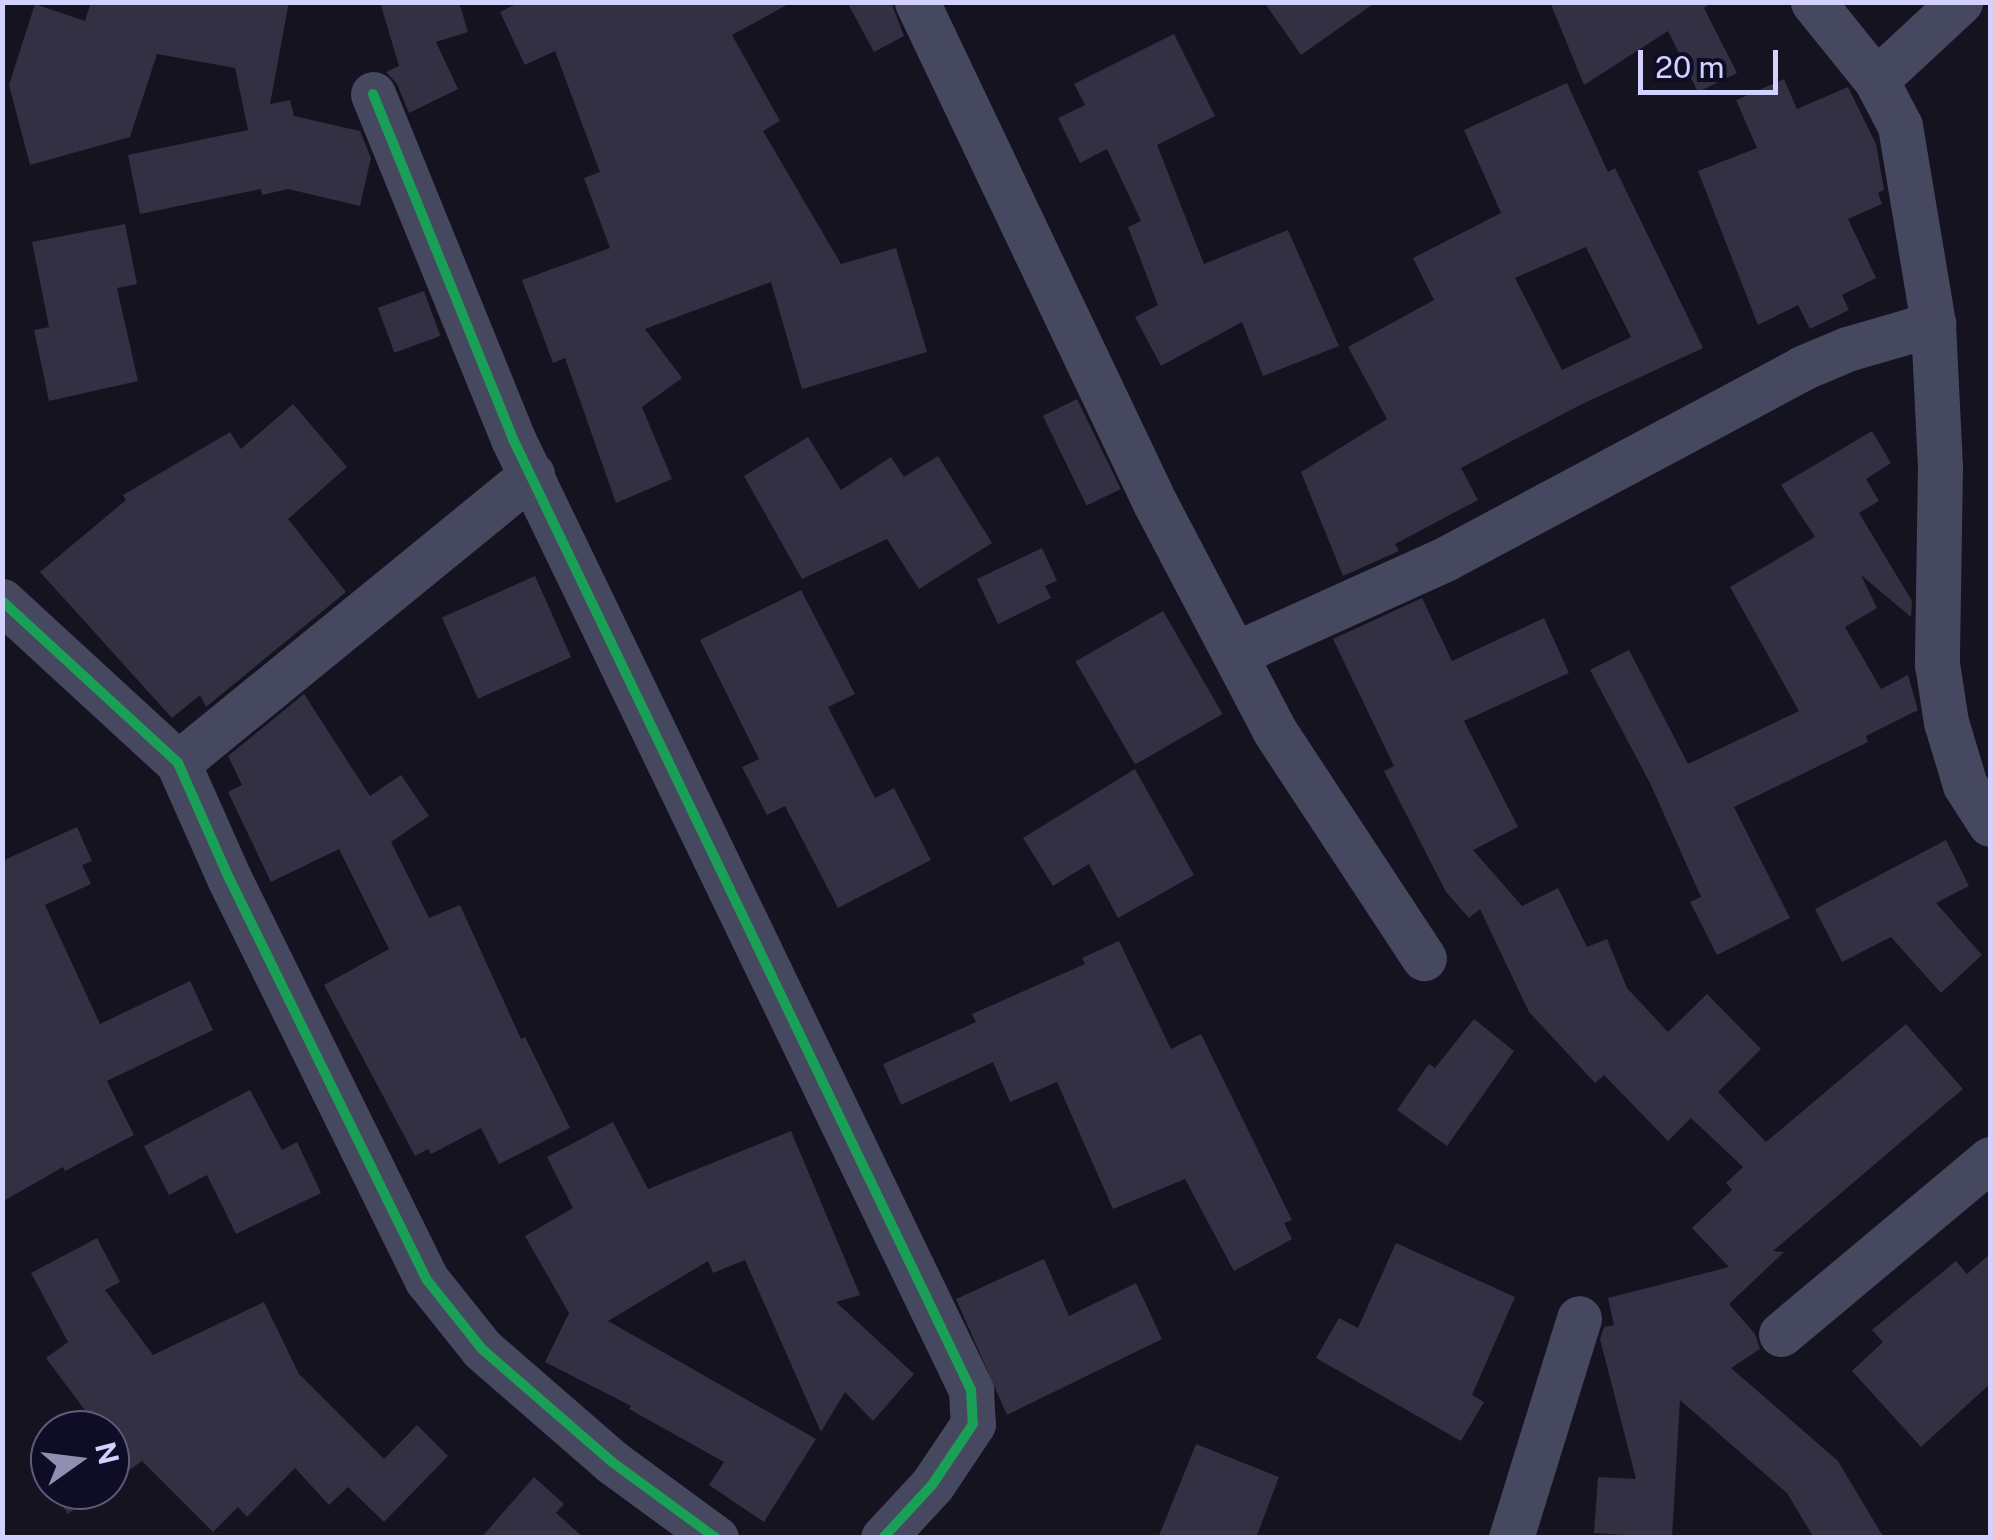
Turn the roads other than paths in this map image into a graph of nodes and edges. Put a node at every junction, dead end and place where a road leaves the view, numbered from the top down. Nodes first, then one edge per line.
1 (917, 2) edge
2 (1813, 2) edge
3 (1960, 2) edge
4 (1876, 80) junction
5 (373, 94) dead end
6 (1933, 324) junction
7 (532, 474) junction
8 (2, 601) edge
9 (1235, 654) junction
10 (178, 763) junction
11 (1990, 824) edge
12 (1424, 958) dead end
13 (1990, 1159) edge
14 (1580, 1318) dead end
15 (1781, 1334) dead end
16 (716, 1538) edge
17 (883, 1538) edge
18 (1511, 1538) edge

1 - 9 street
2 - 4 street
3 - 4 street
4 - 6 street
5 - 7 street
6 - 9 street
6 - 11 street
7 - 10 street
7 - 17 street
8 - 10 street
9 - 12 street
10 - 16 street
13 - 15 street
14 - 18 street

